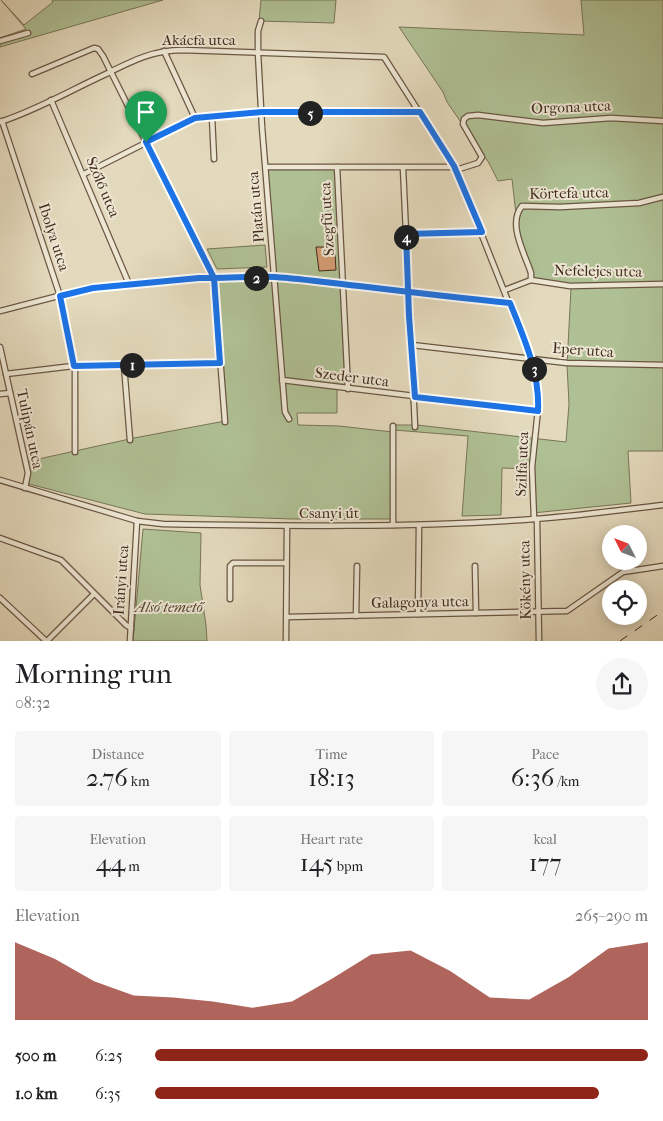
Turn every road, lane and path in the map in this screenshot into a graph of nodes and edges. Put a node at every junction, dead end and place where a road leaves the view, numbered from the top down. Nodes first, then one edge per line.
1 (261, 21) dead end
2 (28, 33) dead end
3 (0, 41) edge
4 (164, 51) junction
5 (258, 53) junction
6 (384, 57) joint
7 (110, 72) junction
8 (32, 74) dead end
9 (51, 100) junction
10 (262, 112) junction
11 (420, 112) junction
12 (212, 117) junction
13 (195, 118) junction
14 (1, 122) edge
15 (663, 122) edge
16 (146, 142) junction
17 (214, 159) dead end
18 (266, 167) junction
19 (337, 167) junction
20 (402, 168) junction
21 (455, 168) junction
22 (84, 174) junction
23 (663, 197) edge
24 (482, 232) junction
25 (406, 234) junction
26 (274, 277) junction
27 (214, 278) junction
28 (531, 280) junction
29 (129, 284) junction
30 (343, 284) junction
31 (663, 284) edge
32 (505, 290) junction
33 (409, 292) junction
34 (60, 296) junction
35 (510, 303) junction
36 (0, 311) edge
37 (412, 345) junction
38 (0, 347) edge
39 (531, 359) junction
40 (220, 363) junction
41 (124, 365) junction
42 (663, 365) edge
43 (74, 366) junction
44 (6, 374) junction
45 (282, 380) junction
46 (348, 389) junction
47 (10, 393) junction
48 (0, 394) edge
49 (415, 397) junction
50 (538, 411) junction
51 (289, 420) dead end
52 (225, 422) dead end
53 (393, 426) dead end
54 (415, 426) dead end
55 (130, 440) dead end
56 (75, 452) dead end
57 (0, 480) edge
58 (25, 488) junction
59 (663, 505) edge
60 (535, 519) junction
61 (138, 521) junction
62 (394, 525) junction
63 (419, 525) junction
64 (287, 526) junction
65 (0, 538) edge
66 (286, 564) junction
67 (357, 566) dead end
68 (475, 566) dead end
69 (663, 566) edge
70 (94, 594) junction
71 (0, 598) edge
72 (230, 599) dead end
73 (538, 612) junction
74 (476, 613) junction
75 (418, 614) junction
76 (356, 616) junction
77 (287, 617) junction
78 (131, 628) junction
79 (47, 641) edge
80 (130, 641) edge
81 (286, 641) edge
82 (539, 641) edge

1 - 5 street, Platán utca
2 - 3 street
4 - 5 street, Akácfa utca
4 - 7 street, Akácfa utca
4 - 13 street
5 - 6 street, Akácfa utca
5 - 10 street, Platán utca
6 - 11 street, Szilfa utca
7 - 8 street
7 - 9 street, Akácfa utca
7 - 16 street
9 - 14 street, Akácfa utca
9 - 22 street, Szőlő utca
10 - 11 street
10 - 12 street
10 - 18 street, Platán utca
11 - 21 street, Szilfa utca
12 - 13 street
12 - 17 street
13 - 16 street
14 - 34 street, Ibolya utca
15 - 21 street, Orgona utca
16 - 22 street
16 - 27 street
18 - 19 street, Orgona utca
18 - 26 street, Platán utca
19 - 20 street, Orgona utca
19 - 30 street, Szegfű utca
20 - 21 street, Orgona utca
20 - 25 street
21 - 24 street, Szilfa utca
22 - 29 street, Szőlő utca
23 - 28 street, Körtefa utca
24 - 25 street
24 - 32 street, Szilfa utca
25 - 33 street
26 - 27 street
26 - 30 street
26 - 45 street, Platán utca
27 - 29 street
27 - 40 street
28 - 31 street, Nefelejcs utca
28 - 32 street, Nefelejcs utca
29 - 34 street
30 - 33 street
30 - 46 street, Szegfű utca
32 - 35 street, Szilfa utca
33 - 35 street
33 - 37 street
34 - 36 street
34 - 43 street, Ibolya utca
35 - 39 street, Szilfa utca
37 - 39 street, Eper utca
37 - 49 street
38 - 44 street, Tulipán utca
39 - 42 street, Eper utca
39 - 50 street, Szilfa utca
40 - 41 street
40 - 52 street
41 - 43 street
41 - 55 street
43 - 44 street
43 - 56 street, Ibolya utca
44 - 47 street, Tulipán utca
45 - 46 street, Szeder utca
45 - 51 street, Platán utca
46 - 49 street, Szeder utca
47 - 48 street
47 - 58 street, Tulipán utca
49 - 50 street, Szeder utca
49 - 54 street
50 - 60 street, Szilfa utca
53 - 62 street
57 - 58 street, Csanyi út
58 - 61 street, Csanyi út
59 - 60 street, Csanyi út
60 - 63 street, Csanyi út
60 - 73 street, Kökény utca
61 - 64 street, Csanyi út
61 - 78 street, Irányi utca
62 - 63 street, Csanyi út
62 - 64 street, Csanyi út
63 - 75 street
64 - 66 street
65 - 70 street
66 - 72 street
66 - 77 street
67 - 76 street
68 - 74 street
69 - 73 street, Galagonya utca
70 - 78 street
70 - 79 street
71 - 79 street
73 - 74 street, Galagonya utca
73 - 82 street, Kökény utca
74 - 75 street, Galagonya utca
75 - 76 street, Galagonya utca
76 - 77 street, Galagonya utca
77 - 81 street
78 - 80 street, Irányi utca

